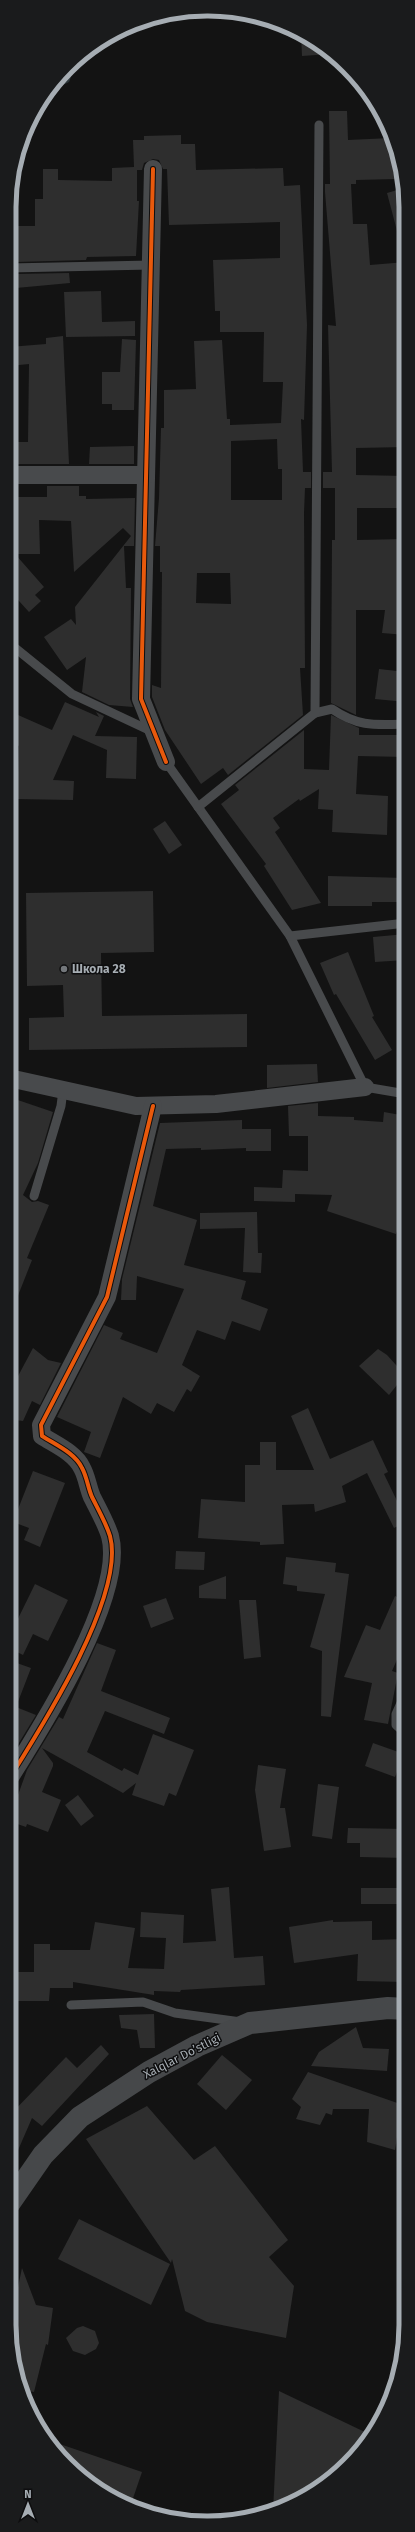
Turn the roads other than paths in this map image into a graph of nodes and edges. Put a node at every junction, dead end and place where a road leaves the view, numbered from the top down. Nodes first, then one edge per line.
1 (319, 125) dead end
2 (153, 169) dead end
3 (151, 265) junction
4 (16, 268) edge
5 (146, 475) junction
6 (16, 476) edge
7 (16, 649) edge
8 (315, 713) junction
9 (399, 724) edge
10 (155, 732) junction
11 (166, 762) joint
12 (198, 807) junction
13 (399, 924) edge
14 (290, 936) junction
15 (16, 1080) edge
16 (365, 1087) junction
17 (63, 1090) junction
18 (399, 1093) edge
19 (153, 1106) junction
20 (34, 1196) dead end
21 (399, 1707) edge
22 (399, 1728) edge
23 (16, 1767) edge
24 (71, 2005) dead end
25 (399, 2009) edge
26 (250, 2023) junction
27 (16, 2194) edge

1 - 8 lane
2 - 3 street
3 - 4 lane
3 - 5 street
5 - 6 street
5 - 10 street
7 - 10 lane
8 - 9 lane
8 - 12 lane
10 - 11 street
11 - 12 lane
12 - 14 lane
13 - 14 lane
14 - 16 lane
15 - 17 street
16 - 18 lane
16 - 19 street
17 - 19 street
17 - 20 lane
19 - 23 street
21 - 22 lane
24 - 26 lane
25 - 26 main road, Xalqlar Do’stligi
26 - 27 main road, Xalqlar Do’stligi

